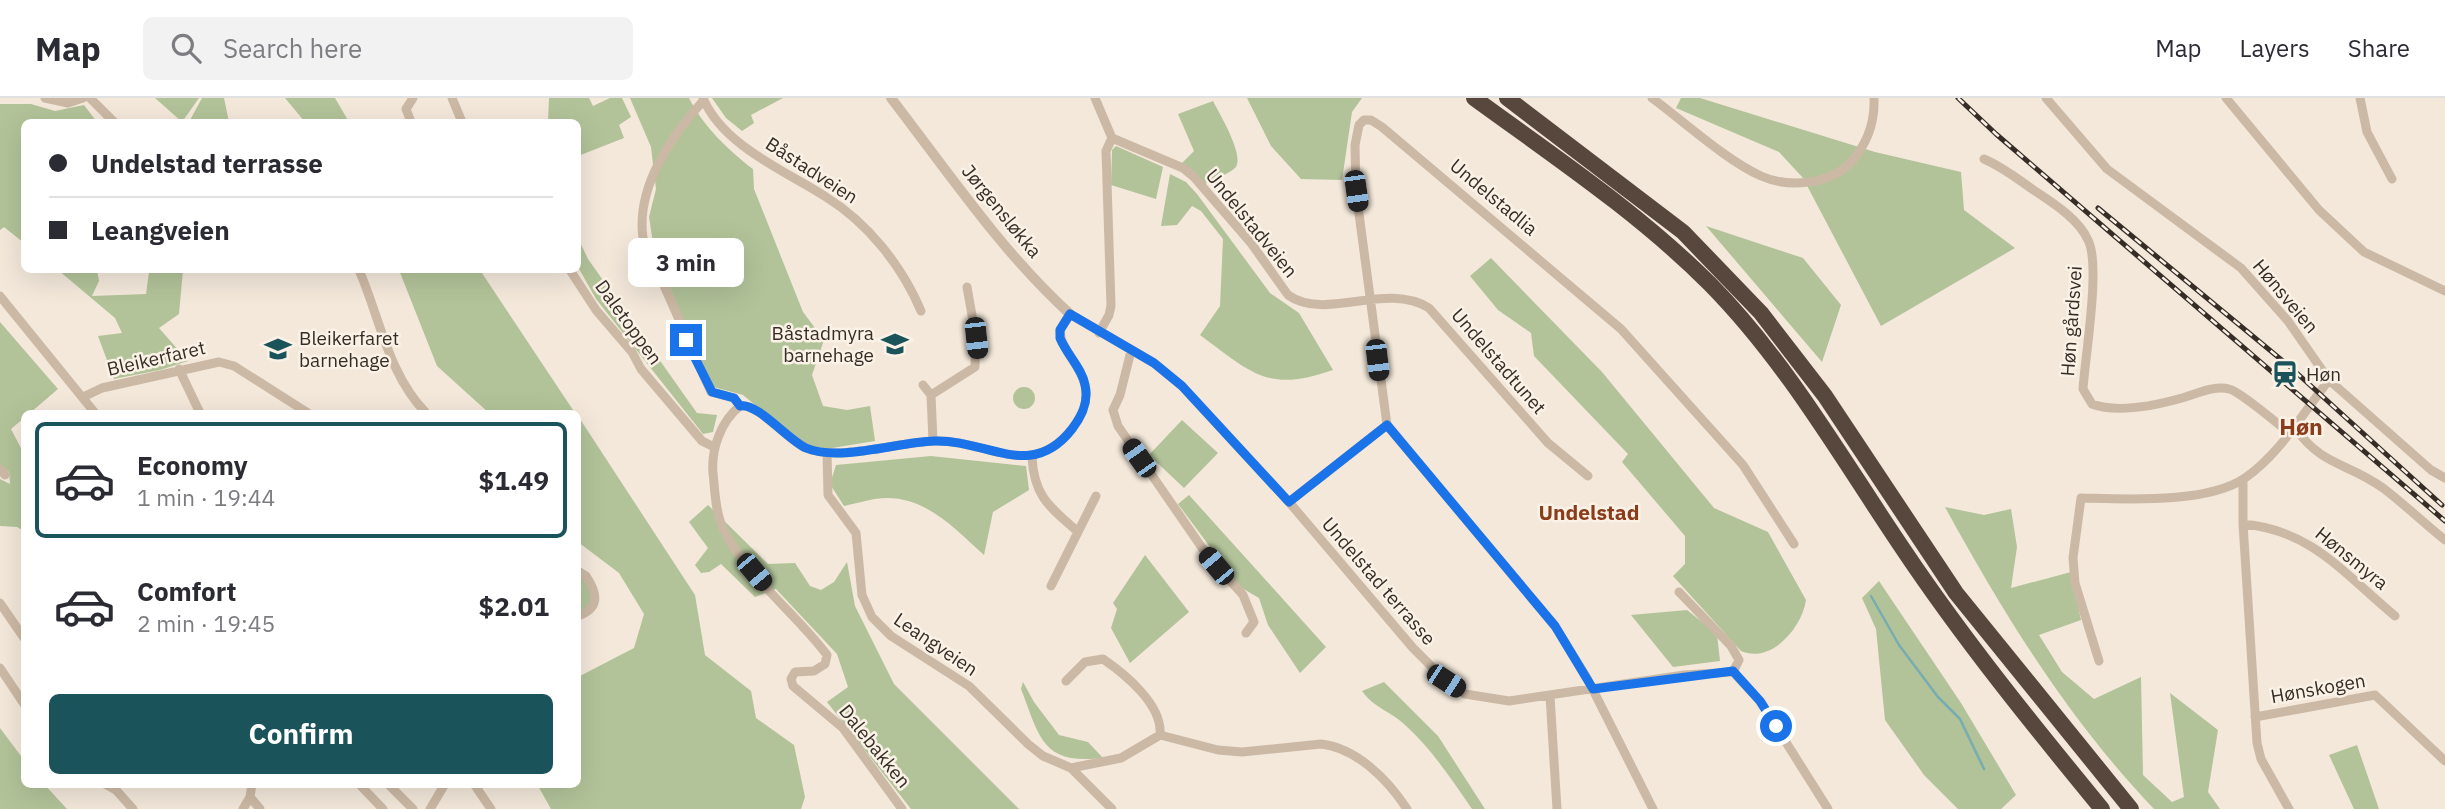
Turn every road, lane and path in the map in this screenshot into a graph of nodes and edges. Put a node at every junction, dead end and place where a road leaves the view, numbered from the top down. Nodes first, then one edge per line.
1 (45, 98) edge
2 (83, 98) edge
3 (90, 98) edge
4 (413, 98) edge
5 (891, 98) edge
6 (1095, 98) edge
7 (1474, 98) edge
8 (1507, 98) edge
9 (1652, 98) edge
10 (1874, 98) edge
11 (2046, 98) edge
12 (2226, 98) edge
13 (2360, 98) edge
14 (703, 99) edge
15 (453, 103) edge
16 (111, 119) edge
17 (410, 119) edge
18 (461, 119) edge
19 (1112, 138) junction
20 (1984, 159) dead end
21 (2392, 179) dead end
22 (360, 273) edge
23 (572, 273) edge
24 (967, 287) dead end
25 (2445, 291) edge
26 (0, 296) edge
27 (1371, 298) junction
28 (921, 311) dead end
29 (1070, 314) junction
30 (1099, 333) junction
31 (1131, 351) junction
32 (179, 369) junction
33 (2329, 380) junction
34 (923, 385) dead end
35 (931, 395) junction
36 (83, 397) junction
37 (740, 406) junction
38 (93, 410) edge
39 (199, 410) edge
40 (303, 410) edge
41 (423, 410) edge
42 (1387, 425) junction
43 (2292, 430) junction
44 (933, 441) junction
45 (714, 447) junction
46 (827, 452) junction
47 (1032, 457) junction
48 (1588, 476) dead end
49 (2445, 478) edge
50 (2243, 480) junction
51 (1096, 496) dead end
52 (1289, 502) junction
53 (2243, 524) junction
54 (1078, 532) junction
55 (2445, 540) edge
56 (1794, 544) dead end
57 (581, 573) edge
58 (1051, 586) dead end
59 (1679, 592) dead end
60 (0, 603) edge
61 (581, 614) edge
62 (2395, 616) dead end
63 (1246, 633) dead end
64 (21, 634) edge
65 (2099, 661) dead end
66 (0, 668) edge
67 (1733, 671) junction
68 (1066, 681) dead end
69 (1593, 689) junction
70 (1550, 696) junction
71 (21, 700) edge
72 (2255, 717) junction
73 (1160, 735) junction
74 (2445, 761) edge
75 (1072, 768) junction
76 (120, 788) edge
77 (251, 788) edge
78 (363, 788) edge
79 (392, 788) edge
80 (443, 788) edge
81 (477, 788) edge
82 (250, 797) junction
83 (132, 809) edge
84 (243, 809) edge
85 (260, 809) edge
86 (383, 809) edge
87 (413, 809) edge
88 (430, 809) edge
89 (491, 809) edge
90 (902, 809) edge
91 (1112, 809) edge
92 (1407, 809) edge
93 (1557, 809) edge
94 (1653, 809) edge
95 (1828, 809) edge
96 (2102, 809) edge
97 (2131, 809) edge
98 (2289, 809) edge

1 - 2 street
3 - 16 street
4 - 17 street
5 - 29 street, Jørgensløkka
6 - 19 street
7 - 96 highway
8 - 97 highway
9 - 10 street
11 - 33 street, Hønsveien
12 - 25 street
13 - 21 street
14 - 28 street, Båstadveien
14 - 37 street
15 - 18 street
19 - 27 street, Undelstadveien
19 - 30 street
20 - 43 street, Høn gårdsvei
22 - 41 street
23 - 45 street, Daletoppen
24 - 35 street
26 - 36 street
27 - 42 street, Undelstadlia
27 - 48 street, Undelstadtunet
27 - 56 street, Undelstadlia
29 - 30 street, Jørgensløkka
29 - 47 street
30 - 31 street, Jørgensløkka
31 - 52 street, Jørgensløkka
31 - 63 street
32 - 36 street, Bleikerfaret
32 - 39 street
32 - 40 street, Bleikerfaret
33 - 43 street
33 - 49 street, Hønsveien
34 - 35 street
35 - 44 street
36 - 38 street
37 - 45 street
37 - 46 street
42 - 52 street
42 - 69 street
43 - 50 street
43 - 55 street
44 - 46 street
44 - 47 street
45 - 90 street, Dalebakken
46 - 75 street, Leangveien
47 - 54 street
50 - 53 street
50 - 65 street
51 - 54 street
52 - 70 street, Undelstad terrasse
53 - 62 street, Hønsmyra
53 - 72 street
54 - 58 street
57 - 61 street
59 - 67 street
60 - 64 street
66 - 71 street
67 - 69 street, Undelstad terrasse
67 - 95 street
68 - 73 street
69 - 70 street, Undelstad terrasse
69 - 94 street
70 - 93 street
72 - 74 street, Hønskogen
72 - 98 street
73 - 75 street
73 - 92 street
75 - 91 street, Leangveien
76 - 83 street
77 - 82 street
78 - 86 street
79 - 87 street
80 - 88 street
81 - 89 street
82 - 84 street
82 - 85 street

